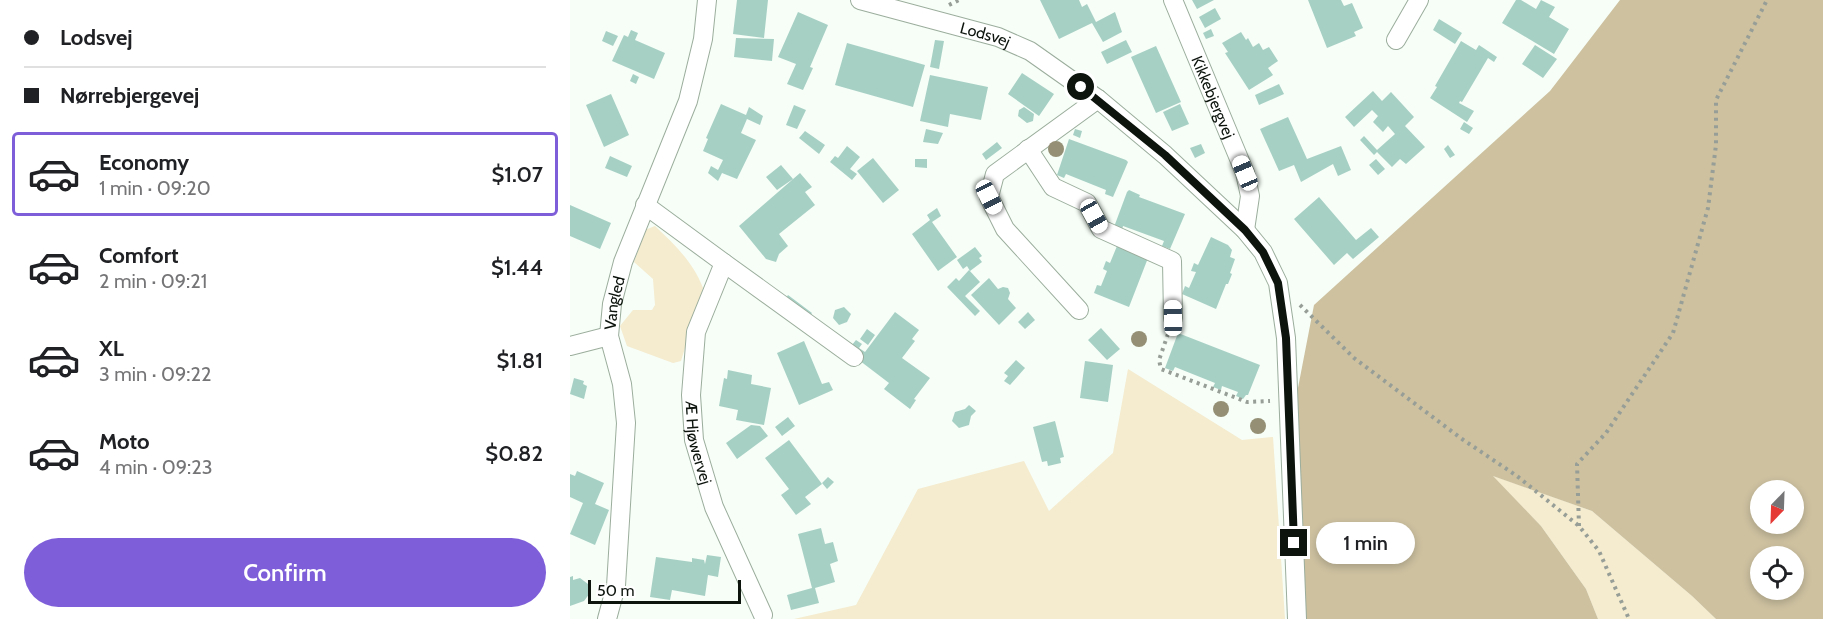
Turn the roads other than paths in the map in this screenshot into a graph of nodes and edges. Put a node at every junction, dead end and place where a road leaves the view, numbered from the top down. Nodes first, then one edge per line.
1 (707, 0) edge
2 (860, 0) edge
3 (1173, 0) edge
4 (1419, 0) edge
5 (1396, 40) dead end
6 (1098, 99) junction
7 (1028, 149) junction
8 (645, 205) junction
9 (1245, 230) junction
10 (724, 262) junction
11 (1078, 310) dead end
12 (1173, 318) road end
13 (609, 336) junction
14 (570, 346) edge
15 (854, 357) dead end
16 (763, 615) dead end
17 (607, 619) edge
18 (1297, 619) edge

1 - 8 street, Vangled
2 - 6 street, Lodsvej
3 - 9 street, Kikkebjergvej
4 - 5 street
6 - 7 street
6 - 9 street, Lodsvej
7 - 11 street
7 - 12 street
8 - 10 street
8 - 13 street, Vangled
9 - 18 street, Lodsvej
10 - 15 street
10 - 16 street, Æ Hjøwervej
13 - 14 street
13 - 17 street, Vangled

